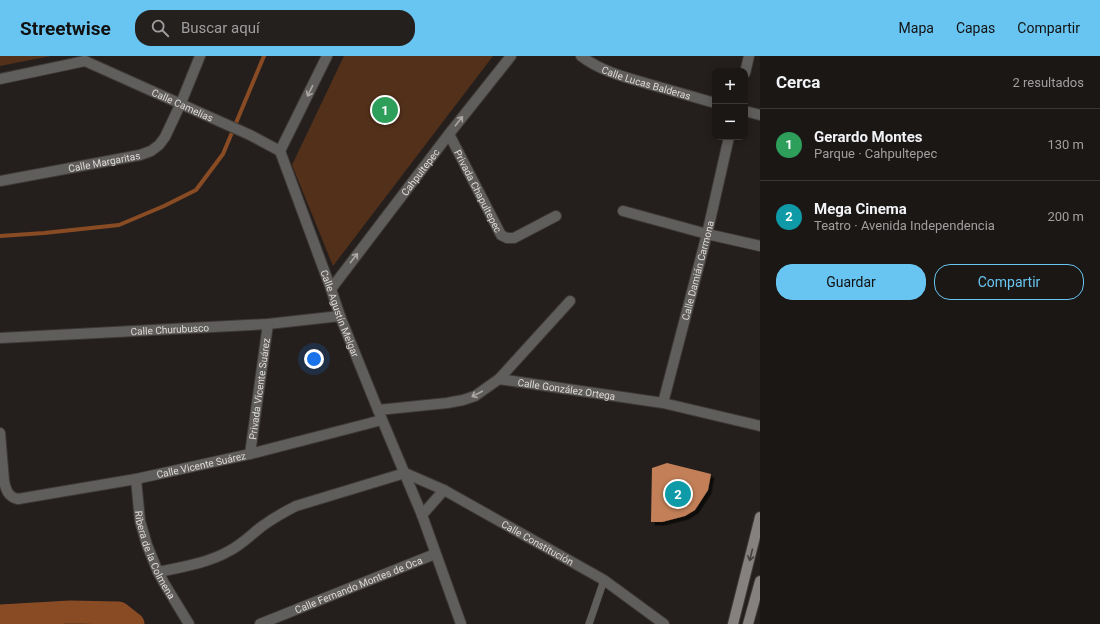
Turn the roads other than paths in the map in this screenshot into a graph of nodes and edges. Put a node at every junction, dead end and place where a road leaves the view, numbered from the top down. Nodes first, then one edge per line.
1 (200, 56) edge
2 (327, 56) edge
3 (511, 56) edge
4 (581, 56) edge
5 (750, 56) edge
6 (86, 58) edge
7 (746, 68) edge
8 (0, 79) edge
9 (712, 102) edge
10 (181, 104) junction
11 (748, 112) edge
12 (760, 115) edge
13 (449, 134) junction
14 (728, 140) edge
15 (280, 151) junction
16 (0, 181) edge
17 (623, 211) dead end
18 (556, 216) dead end
19 (707, 234) junction
20 (760, 246) edge
21 (331, 289) junction
22 (570, 301) dead end
23 (340, 316) junction
24 (268, 324) junction
25 (0, 338) edge
26 (499, 379) junction
27 (664, 403) junction
28 (378, 410) junction
29 (382, 420) junction
30 (760, 426) edge
31 (0, 433) edge
32 (250, 454) junction
33 (405, 473) junction
34 (136, 479) junction
35 (444, 490) junction
36 (422, 515) junction
37 (760, 517) edge
38 (435, 554) junction
39 (158, 572) junction
40 (604, 580) junction
41 (760, 580) edge
42 (189, 624) edge
43 (260, 624) edge
44 (461, 624) edge
45 (589, 624) edge
46 (664, 624) edge
47 (733, 624) edge
48 (748, 624) edge

1 - 10 street, Calle Margaritas
2 -> 15 street
13 -> 3 street, Cahpultepec
4 - 9 street, Calle Lucas Balderas
5 - 7 street
6 - 8 street
6 - 10 street, Calle Camelias
10 - 15 street, Calle Camelias
10 - 16 street, Calle Margaritas
11 - 12 street
13 - 18 street, Privada Chapultepec
21 -> 13 street, Cahpultepec
14 - 19 street, Calle Damián Carmona
15 - 21 street, Calle Agustín Melgar
17 - 19 street
19 - 20 street
19 - 27 street, Calle Damián Carmona
21 - 23 street, Calle Agustín Melgar
22 - 26 street
23 - 24 street, Calle Churubusco
23 - 28 street, Calle Agustín Melgar
24 - 25 street, Calle Churubusco
24 - 32 street, Privada Vicente Suárez
26 - 27 street, Calle González Ortega
26 -> 28 street
27 - 30 street, Calle González Ortega
28 - 29 street, Calle Agustín Melgar
29 - 32 street, Calle Vicente Suárez
29 - 33 street, Calle Agustín Melgar
31 - 34 street, Calle Vicente Suárez
32 - 34 street, Calle Vicente Suárez
33 - 35 street, Calle Constitución
33 - 36 street, Calle Agustín Melgar
33 - 39 street
34 - 39 street, Ribera de la Colmena
35 - 36 street
35 - 40 street, Calle Constitución
36 - 38 street, Calle Agustín Melgar
37 -> 47 main road
38 - 43 street, Calle Fernando Montes de Oca
38 - 44 street, Calle Agustín Melgar
39 - 42 street, Ribera de la Colmena
40 - 45 lane
40 - 46 street, Calle Constitución
41 - 48 main road

